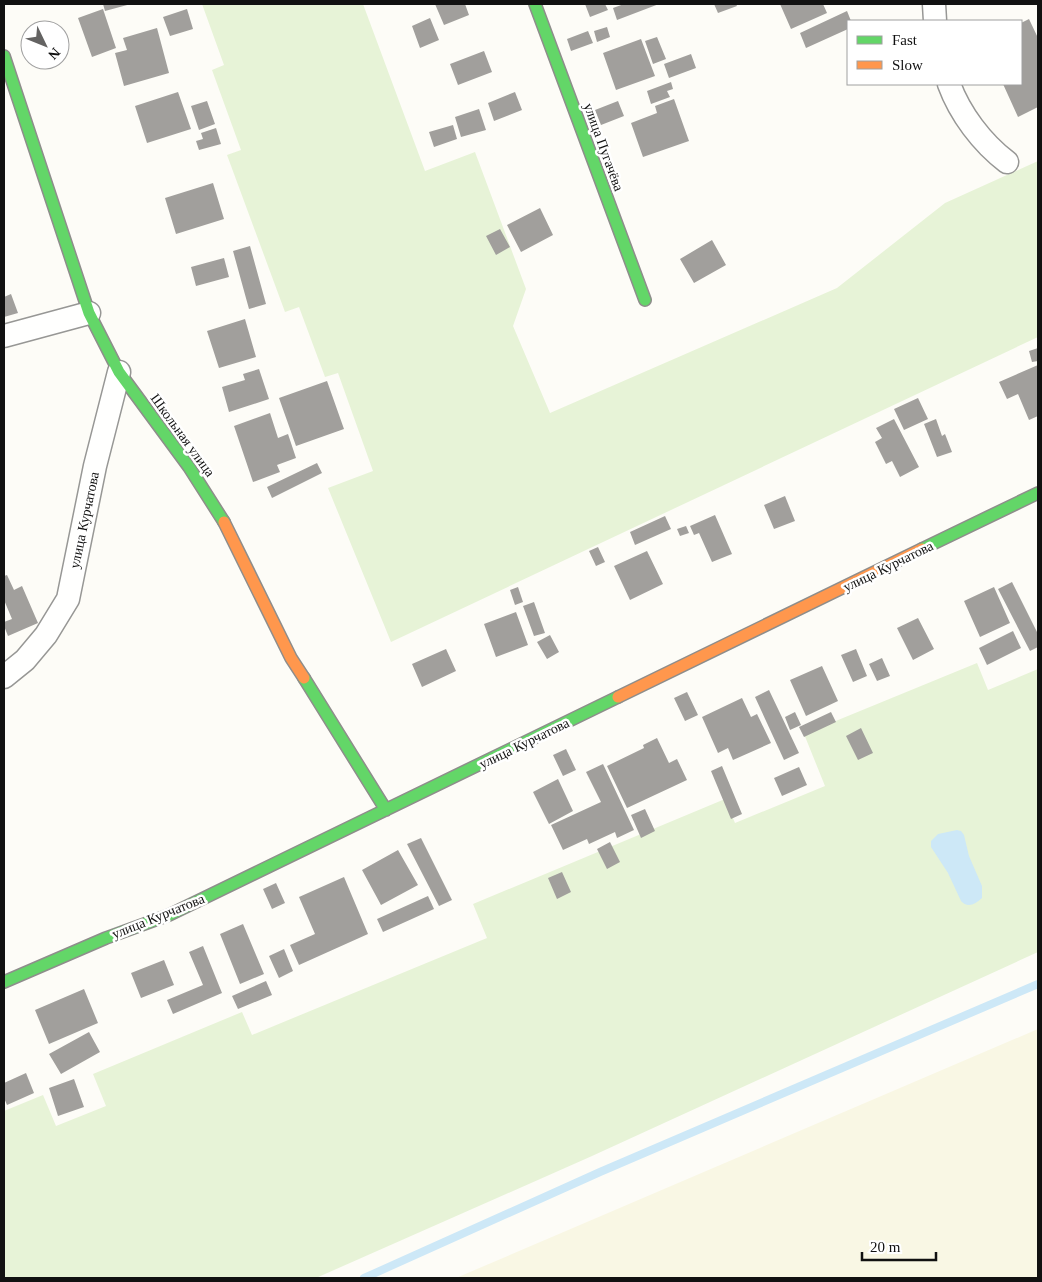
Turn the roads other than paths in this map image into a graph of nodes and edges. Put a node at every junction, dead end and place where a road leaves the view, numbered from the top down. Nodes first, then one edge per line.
1 (535, 4) edge
2 (934, 4) edge
3 (935, 20) edge
4 (4, 56) edge
5 (949, 85) edge
6 (1007, 162) dead end
7 (645, 300) dead end
8 (89, 313) junction
9 (4, 336) edge
10 (119, 372) junction
11 (1038, 493) edge
12 (4, 677) edge
13 (386, 810) junction
14 (4, 982) edge

1 - 7 street, улица Пугачёва
2 - 3 street
4 - 8 street, Школьная улица
5 - 6 street
8 - 9 street
8 - 10 street, Школьная улица
10 - 12 street, улица Курчатова
10 - 13 street, Школьная улица
11 - 13 street, улица Курчатова
13 - 14 street, улица Курчатова

